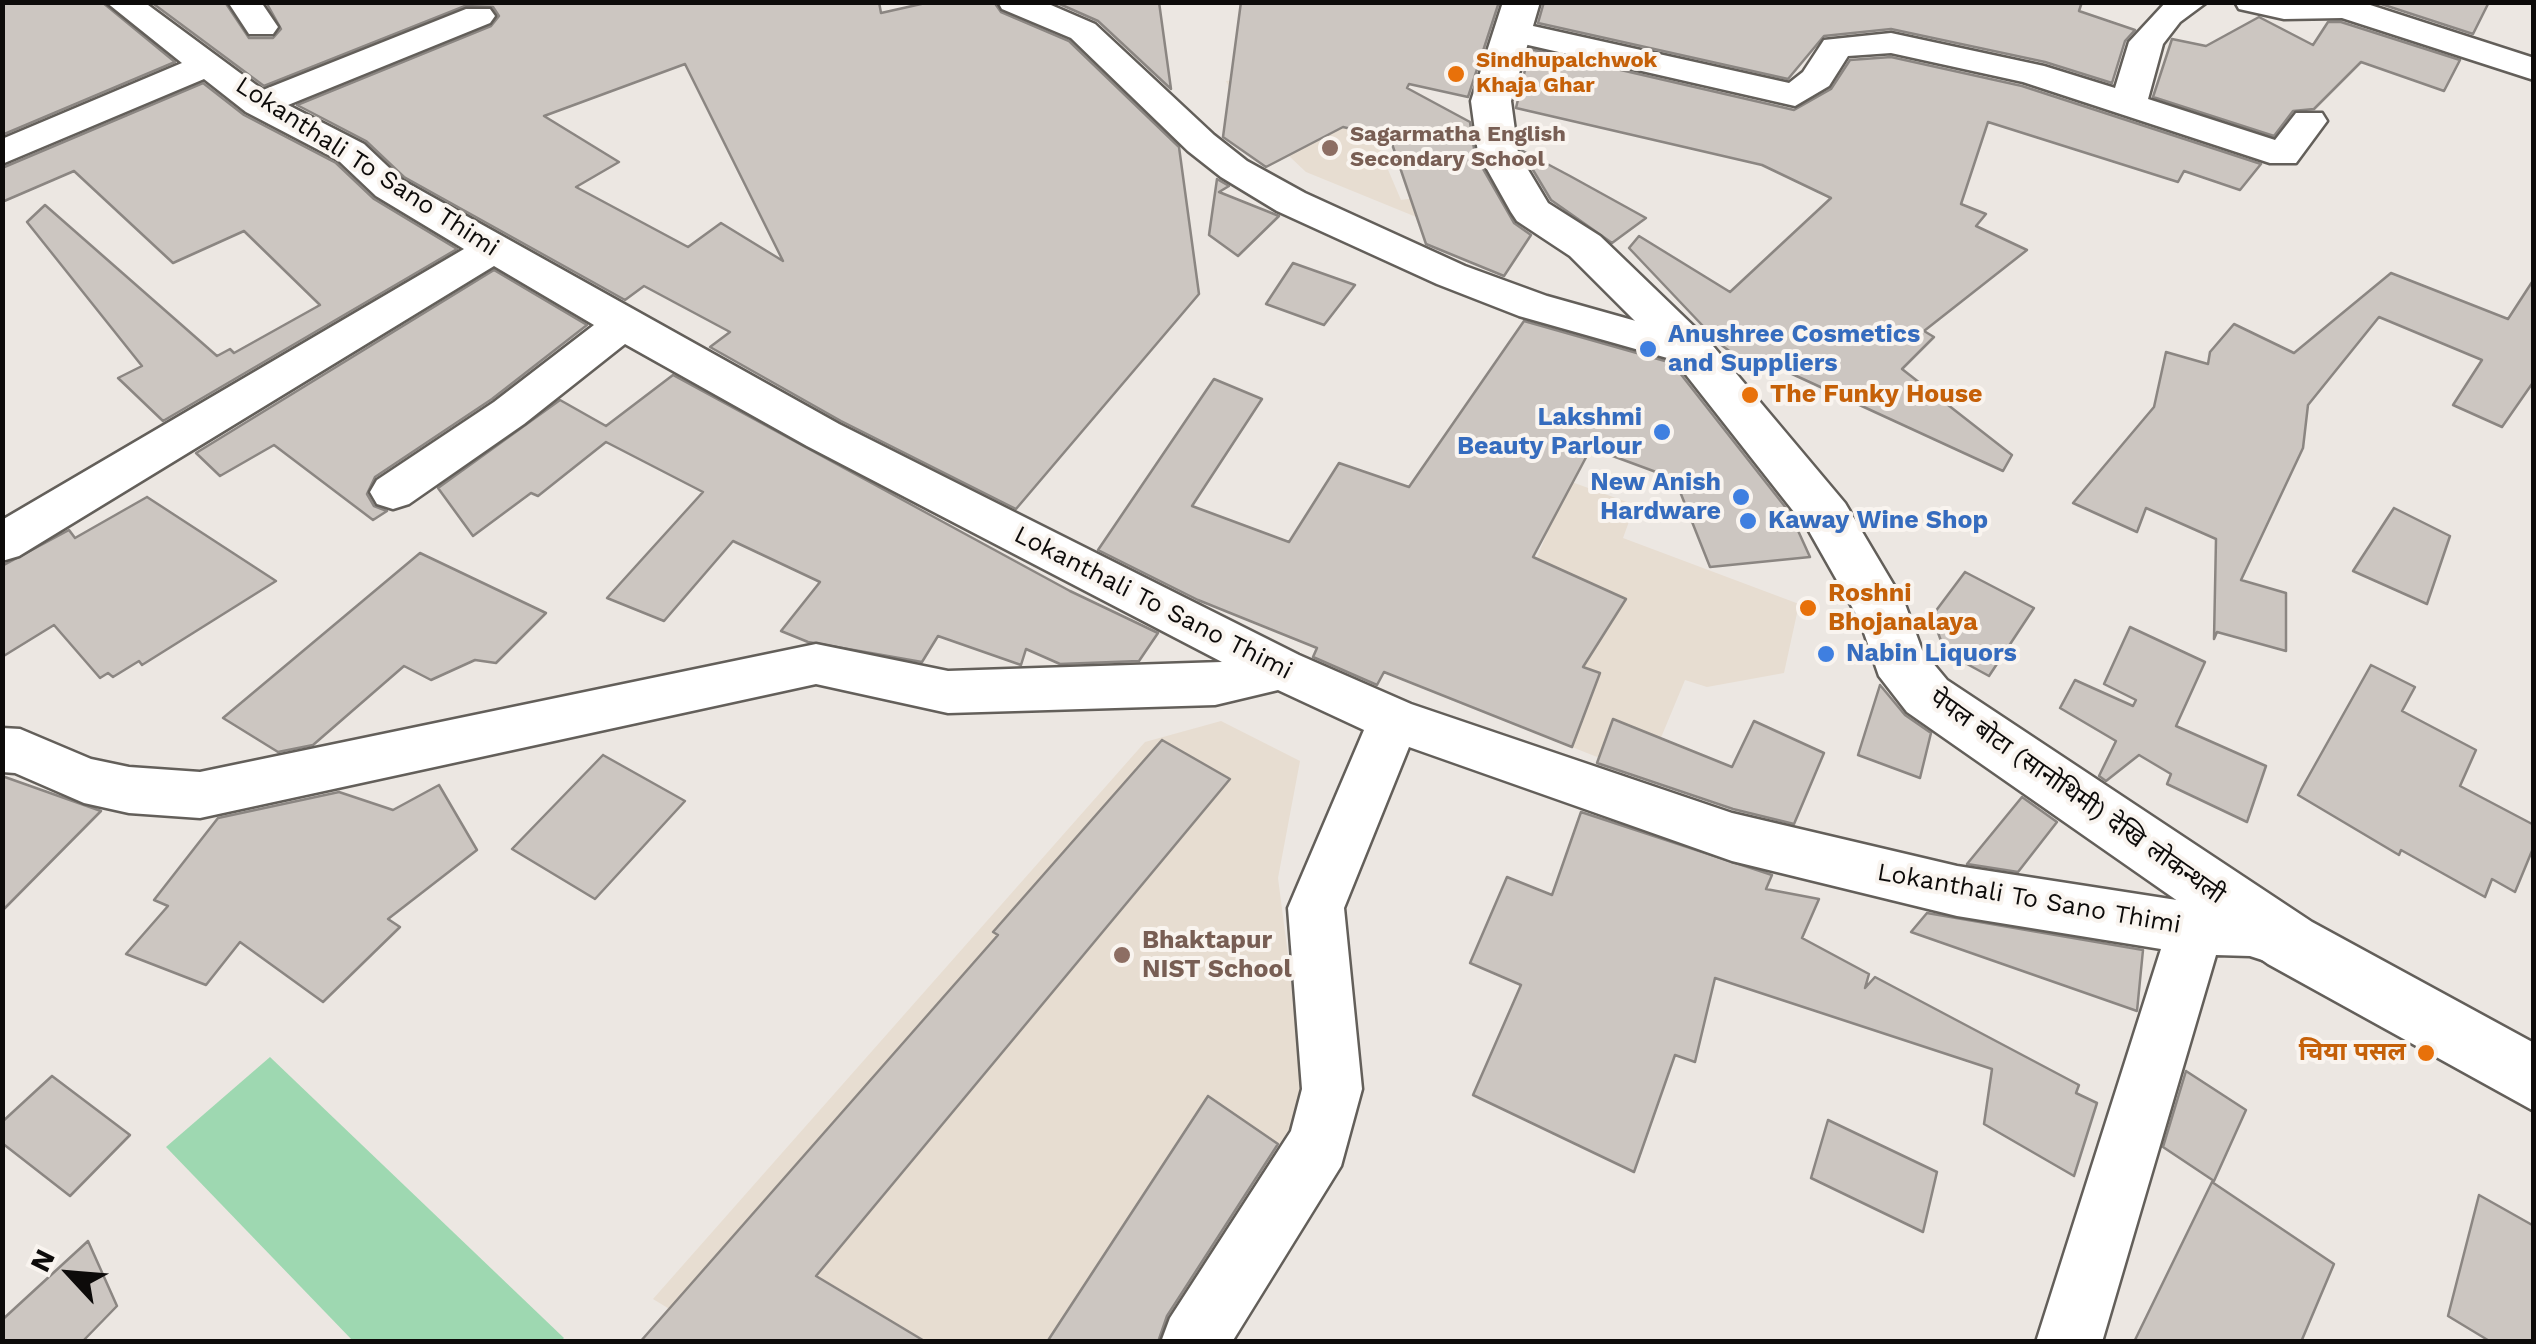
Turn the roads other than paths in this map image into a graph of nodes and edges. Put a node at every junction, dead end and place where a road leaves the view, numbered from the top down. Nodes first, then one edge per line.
1 (122, 2) edge
2 (1014, 2) edge
3 (2252, 2) edge
4 (2166, 8) edge
5 (478, 16) dead end
6 (1519, 17) edge
7 (210, 64) junction
8 (2534, 70) edge
9 (2129, 103) junction
10 (258, 104) junction
11 (2309, 121) dead end
12 (2, 153) edge
13 (493, 249) junction
14 (622, 324) junction
15 (1692, 351) junction
16 (393, 492) dead end
17 (2, 544) edge
18 (1281, 669) junction
19 (1394, 720) junction
20 (2, 750) edge
21 (2196, 929) junction
22 (2290, 943) junction
23 (2534, 1079) edge
24 (1194, 1342) edge
25 (2069, 1342) edge

1 - 7 street, Lokanthali To Sano Thimi
2 - 15 street
3 - 8 street
4 - 9 street
5 - 10 street
6 - 9 street
6 - 15 main road, पेपल बोटा (सानोथिमी) देखि लोकन्थली
7 - 10 street, Lokanthali To Sano Thimi
7 - 12 street
9 - 11 street
10 - 13 street, Lokanthali To Sano Thimi
13 - 14 street, Lokanthali To Sano Thimi
13 - 17 street
14 - 16 street
14 - 18 street, Lokanthali To Sano Thimi
15 - 22 main road, पेपल बोटा (सानोथिमी) देखि लोकन्थली
18 - 19 street, Lokanthali To Sano Thimi
18 - 20 street
19 - 21 street, Lokanthali To Sano Thimi
19 - 24 street
21 - 22 street, Lokanthali To Sano Thimi
21 - 25 street
22 - 23 main road, पेपल बोटा (सानोथिमी) देखि लोकन्थली

